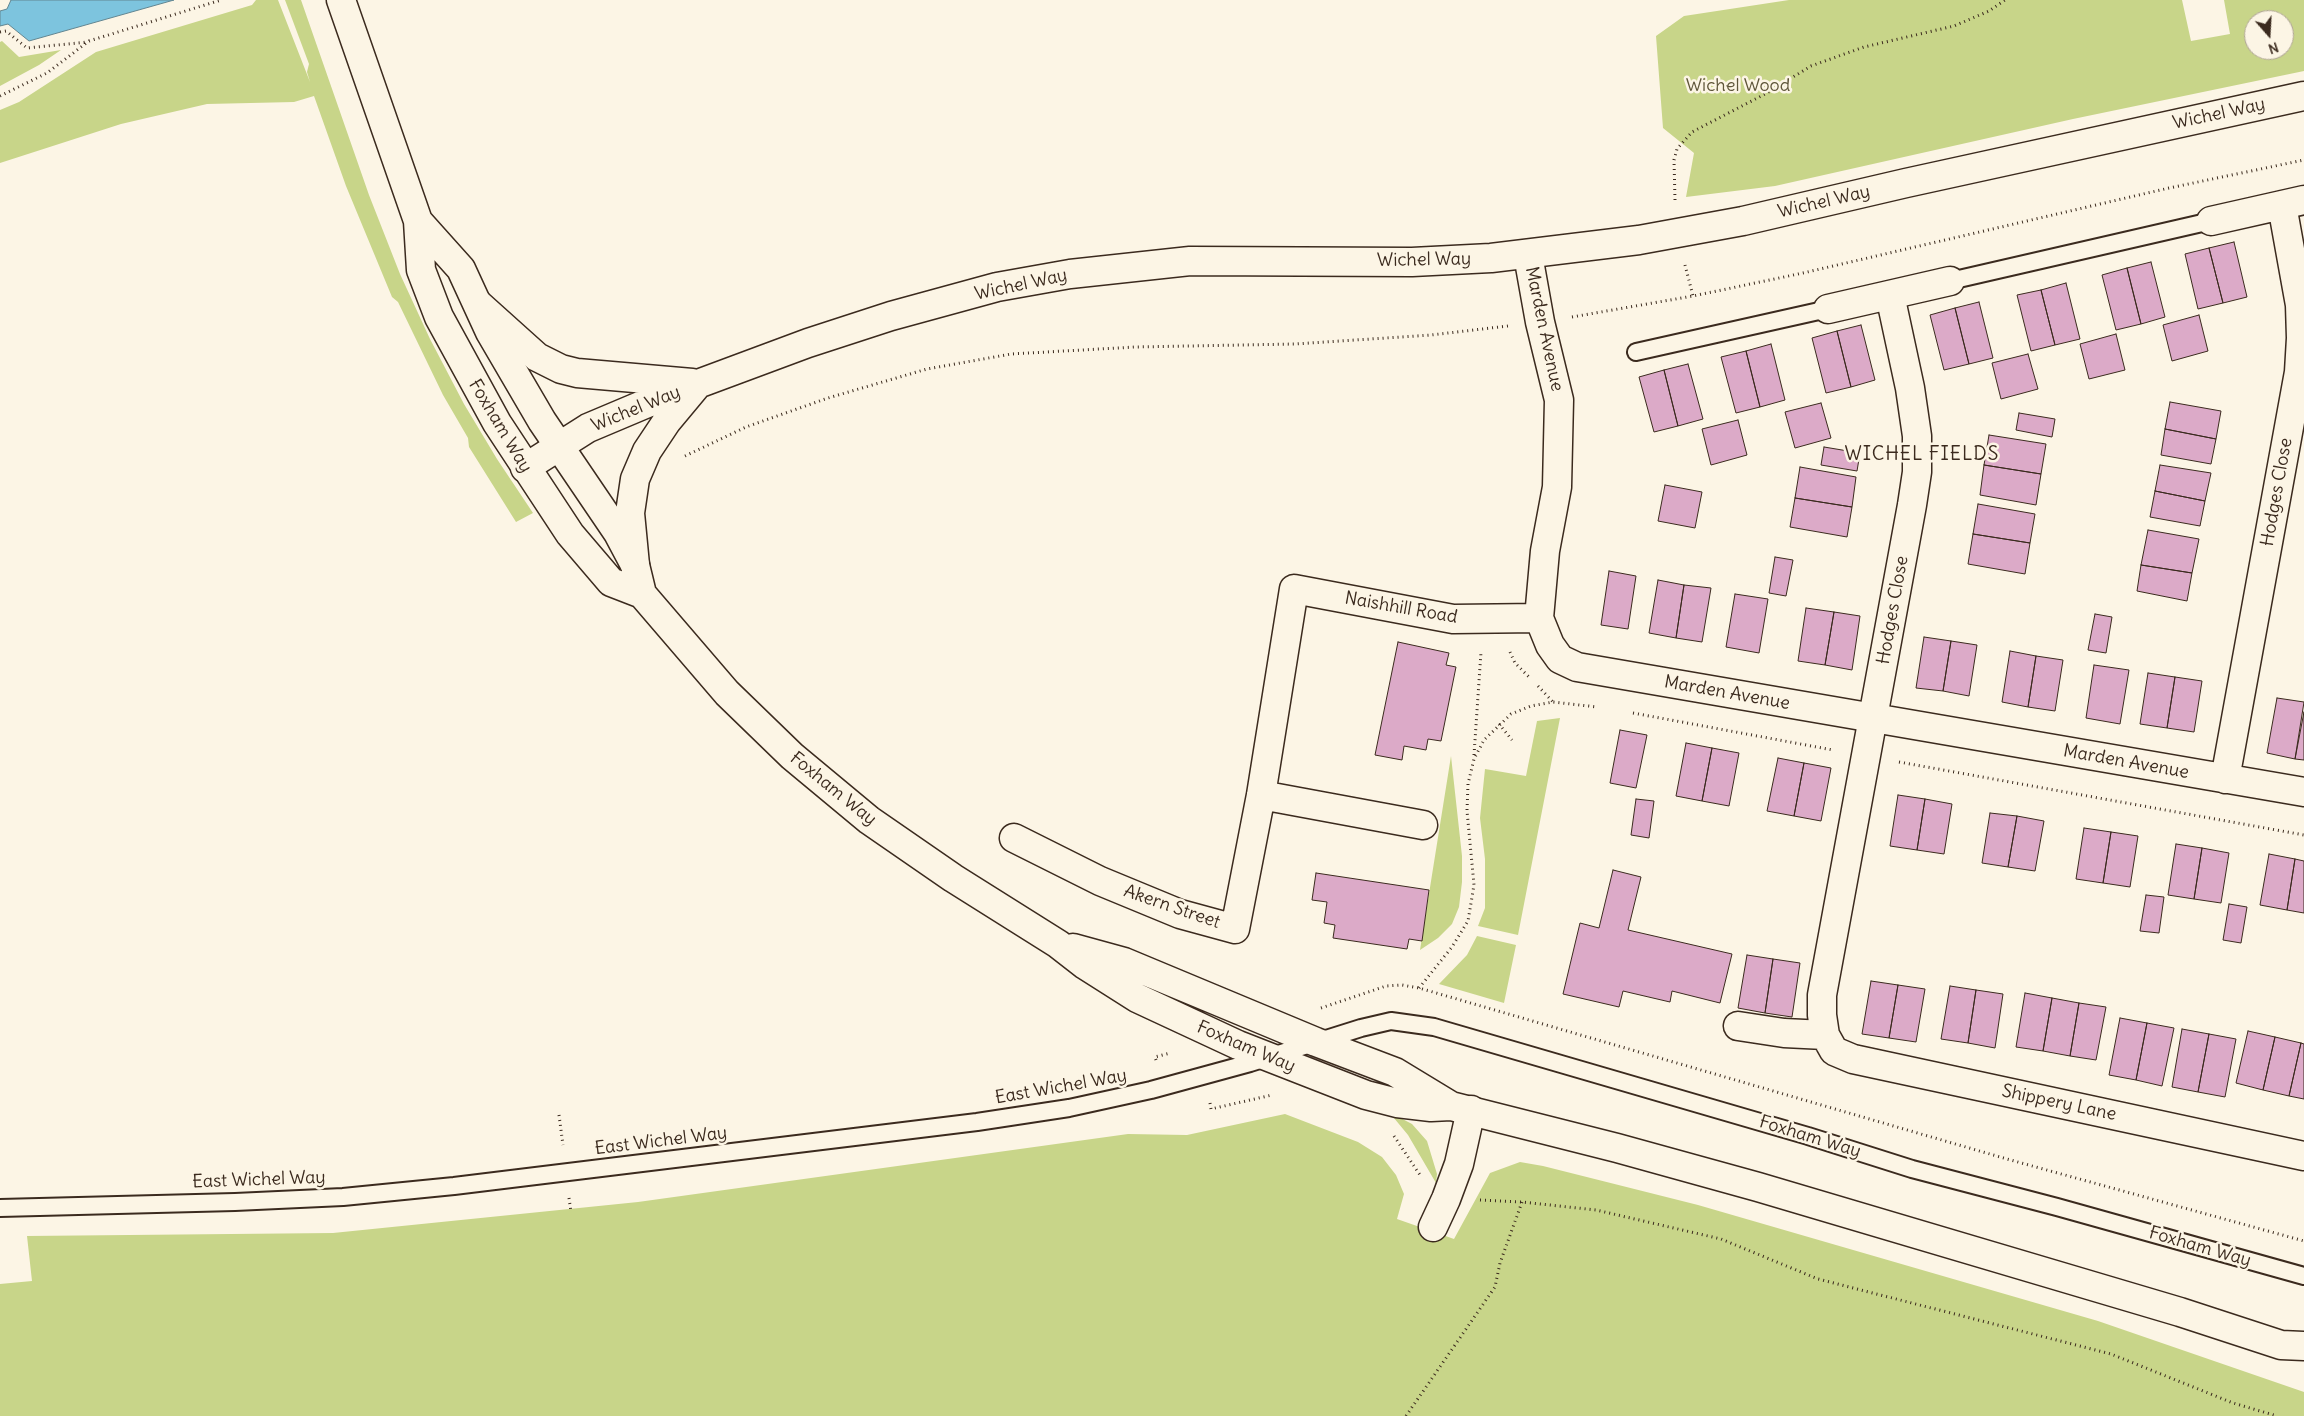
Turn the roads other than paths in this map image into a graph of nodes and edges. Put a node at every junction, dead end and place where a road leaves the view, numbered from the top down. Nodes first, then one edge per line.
1 (341, 0) edge
2 (2304, 96) edge
3 (2293, 202) edge
4 (418, 221) junction
5 (2211, 221) joint
6 (1528, 254) junction
7 (1950, 281) joint
8 (1890, 295) junction
9 (478, 304) junction
10 (1828, 309) joint
11 (1636, 352) dead end
12 (698, 384) junction
13 (558, 447) junction
14 (525, 468) junction
15 (635, 565) junction
16 (1294, 589) joint
17 (642, 594) junction
18 (1539, 618) junction
19 (1873, 718) junction
20 (2225, 779) junction
21 (2304, 792) edge
22 (1262, 795) junction
23 (1423, 825) dead end
24 (1014, 838) dead end
25 (1058, 944) junction
26 (1738, 1026) dead end
27 (1825, 1035) junction
28 (1316, 1042) junction
29 (1269, 1058) junction
30 (1461, 1108) junction
31 (2304, 1156) edge
32 (0, 1208) edge
33 (1433, 1227) dead end
34 (2304, 1276) edge
35 (2292, 1345) edge
36 (2304, 1361) edge

1 - 4 street, Foxham Way
2 - 6 street, Wichel Way
3 - 5 street, Hodges Close
3 - 20 street, Hodges Close
4 - 9 street, Foxham Way
4 - 14 street, Foxham Way
5 - 7 lane, Hodges Close
6 - 12 street, Wichel Way
6 - 18 street, Marden Avenue
7 - 8 street, Hodges Close
8 - 10 street, Hodges Close
8 - 19 street, Hodges Close
9 - 12 street
9 - 13 street, Foxham Way
10 - 11 lane, Hodges Close
12 - 13 street, Wichel Way
12 - 15 street
13 - 14 street, Wichel Way
13 - 15 street, Foxham Way
14 - 17 street, Foxham Way
15 - 17 street, Foxham Way
16 - 18 street, Naishhill Road
16 - 22 street, Akern Street
17 - 25 street, Foxham Way
18 - 19 street, Marden Avenue
19 - 20 street, Marden Avenue
19 - 27 street
20 - 21 street, Marden Avenue
22 - 23 street
22 - 24 street, Akern Street
25 - 28 street, Foxham Way
25 - 29 street, Foxham Way
26 - 27 street
27 - 31 street, Shippery Lane
28 - 29 lane, East Wichel Way
28 - 30 street, Foxham Way
28 - 34 lane, Foxham Way
29 - 30 street, Foxham Way
29 - 32 lane, East Wichel Way
30 - 33 street
30 - 35 street, Foxham Way
35 - 36 street, Foxham Way

